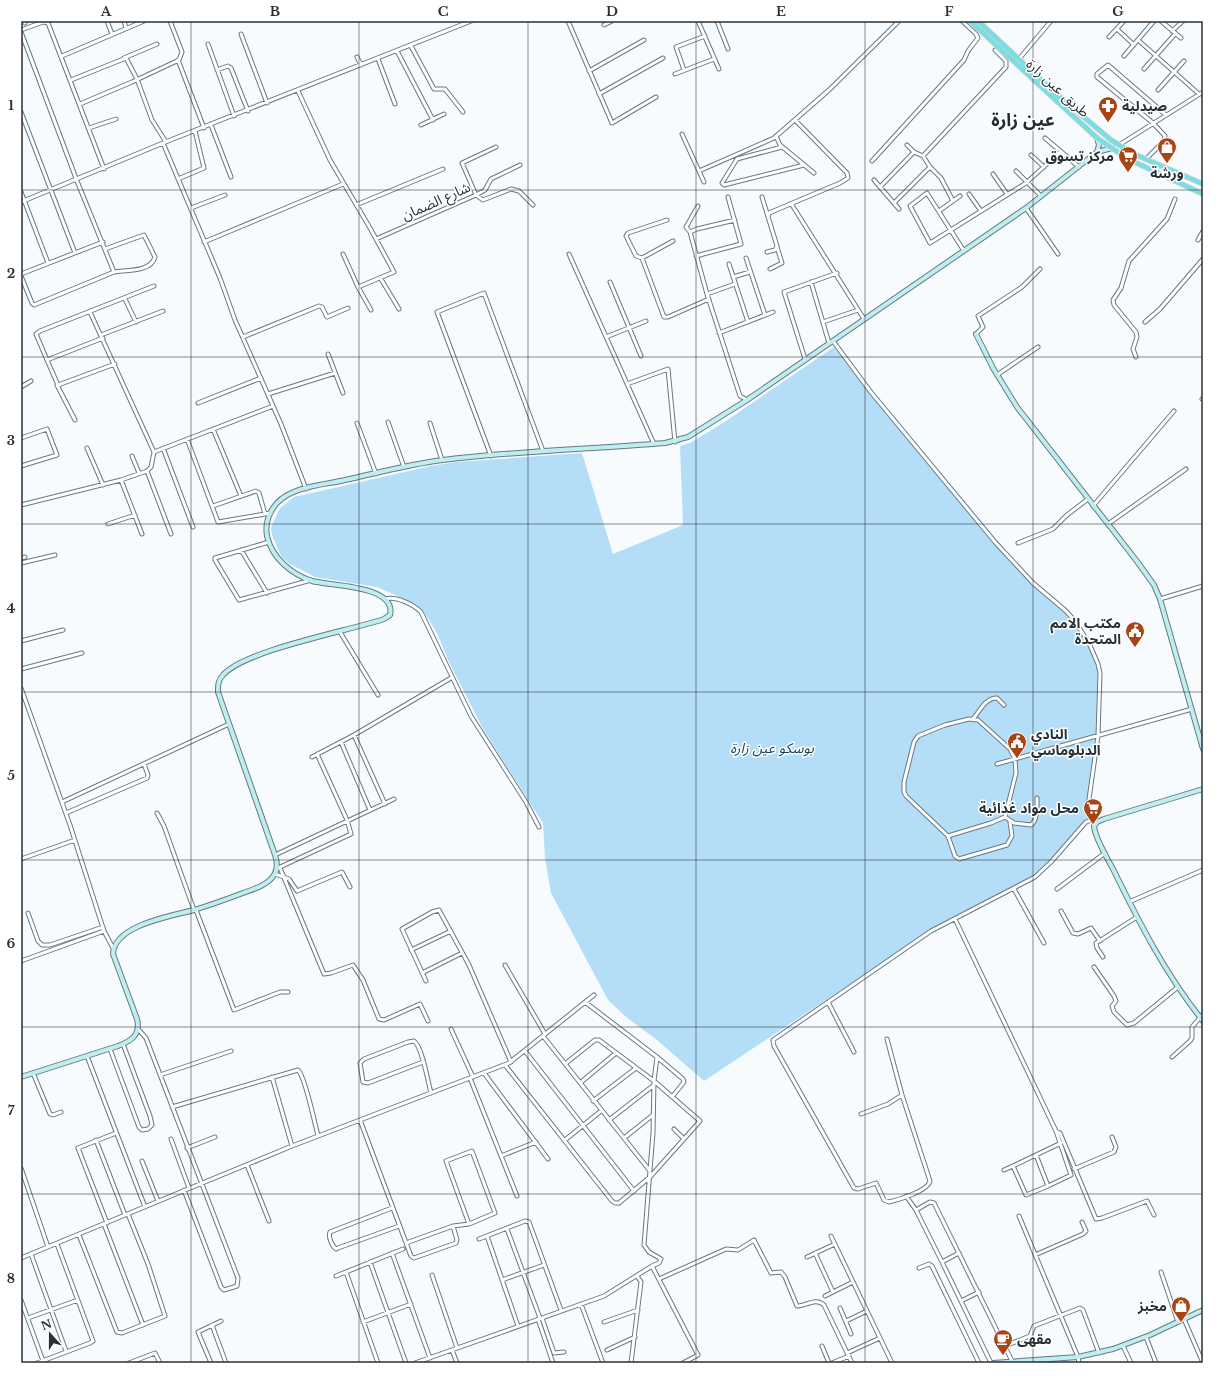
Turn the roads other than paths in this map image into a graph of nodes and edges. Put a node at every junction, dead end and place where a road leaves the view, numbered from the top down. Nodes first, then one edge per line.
1 (107, 21) edge
2 (124, 21) edge
3 (144, 21) edge
4 (170, 21) edge
5 (471, 21) edge
6 (568, 21) edge
7 (612, 21) edge
8 (698, 21) edge
9 (717, 21) edge
10 (899, 21) edge
11 (962, 21) edge
12 (970, 21) edge
13 (978, 21) edge
14 (1124, 21) edge
15 (1154, 21) edge
16 (1162, 21) edge
17 (1182, 21) edge
18 (1049, 22) edge
19 (604, 24) dead end
20 (126, 28) junction
21 (1117, 30) junction
22 (21, 31) edge
23 (1172, 31) junction
24 (112, 34) junction
25 (241, 34) dead end
26 (1175, 34) junction
27 (705, 36) junction
28 (1109, 37) dead end
29 (1181, 38) dead end
30 (644, 40) dead end
31 (1138, 40) junction
32 (157, 44) dead end
33 (208, 44) dead end
34 (1134, 44) junction
35 (410, 46) junction
36 (728, 49) dead end
37 (995, 50) dead end
38 (397, 51) junction
39 (62, 56) junction
40 (1124, 56) dead end
41 (1156, 56) junction
42 (357, 57) dead end
43 (124, 58) junction
44 (663, 58) dead end
45 (714, 58) junction
46 (378, 59) junction
47 (1019, 59) junction
48 (178, 60) junction
49 (1184, 61) dead end
50 (361, 65) junction
51 (719, 69) dead end
52 (1144, 69) dead end
53 (217, 70) junction
54 (684, 70) junction
55 (589, 71) junction
56 (1174, 72) junction
57 (675, 74) dead end
58 (137, 79) junction
59 (71, 80) junction
60 (298, 90) junction
61 (1158, 90) dead end
62 (1203, 92) edge
63 (599, 94) junction
64 (1199, 94) junction
65 (656, 97) dead end
66 (267, 103) junction
67 (80, 104) junction
68 (395, 104) dead end
69 (248, 111) junction
70 (21, 112) edge
71 (463, 112) dead end
72 (444, 114) dead end
73 (1166, 115) junction
74 (234, 116) junction
75 (116, 119) dead end
76 (433, 120) junction
77 (795, 120) junction
78 (1153, 123) junction
79 (211, 125) junction
80 (421, 126) dead end
81 (89, 128) junction
82 (204, 128) junction
83 (195, 131) junction
84 (682, 134) dead end
85 (776, 136) junction
86 (1045, 138) dead end
87 (1097, 138) junction
88 (164, 143) junction
89 (907, 145) dead end
90 (1119, 145) junction
91 (496, 147) dead end
92 (782, 147) junction
93 (1112, 148) junction
94 (914, 152) junction
95 (1060, 152) junction
96 (1097, 152) junction
97 (1031, 155) dead end
98 (923, 156) junction
99 (1146, 159) junction
100 (872, 161) dead end
101 (520, 165) dead end
102 (804, 165) junction
103 (930, 167) junction
104 (1044, 167) junction
105 (1079, 167) junction
106 (104, 169) junction
107 (443, 169) dead end
108 (699, 171) junction
109 (1016, 171) dead end
110 (814, 173) dead end
111 (993, 174) dead end
112 (231, 177) dead end
113 (178, 179) junction
114 (874, 180) dead end
115 (77, 181) junction
116 (704, 182) dead end
117 (1026, 183) junction
118 (343, 184) junction
119 (1203, 184) edge
120 (880, 187) junction
121 (51, 191) junction
122 (21, 192) edge
123 (969, 194) dead end
124 (1007, 194) junction
125 (1203, 194) edge
126 (225, 195) dead end
127 (476, 195) junction
128 (960, 196) dead end
129 (1041, 196) junction
130 (728, 197) dead end
131 (762, 197) dead end
132 (1175, 199) dead end
133 (953, 201) junction
134 (22, 202) edge
135 (894, 203) junction
136 (356, 205) junction
137 (533, 205) dead end
138 (792, 205) junction
139 (698, 206) dead end
140 (191, 208) junction
141 (1026, 208) junction
142 (899, 209) dead end
143 (938, 211) junction
144 (981, 211) junction
145 (768, 217) junction
146 (667, 220) dead end
147 (735, 220) junction
148 (950, 230) junction
149 (1203, 231) edge
150 (690, 232) junction
151 (376, 239) junction
152 (1198, 240) dead end
153 (673, 241) dead end
154 (103, 242) junction
155 (204, 242) junction
156 (777, 246) junction
157 (105, 249) junction
158 (964, 251) junction
159 (767, 252) dead end
160 (75, 253) junction
161 (343, 254) dead end
162 (569, 254) dead end
163 (1058, 254) dead end
164 (696, 256) junction
165 (642, 258) junction
166 (746, 258) dead end
167 (1203, 259) edge
168 (48, 263) junction
169 (729, 264) dead end
170 (770, 269) dead end
171 (1040, 270) dead end
172 (114, 272) junction
173 (750, 272) junction
174 (836, 273) junction
175 (21, 275) edge
176 (733, 277) junction
177 (381, 279) junction
178 (610, 282) dead end
179 (811, 282) junction
180 (735, 284) junction
181 (154, 286) dead end
182 (358, 287) junction
183 (707, 294) junction
184 (124, 299) junction
185 (709, 299) junction
186 (348, 308) dead end
187 (399, 309) dead end
188 (370, 310) dead end
189 (858, 310) junction
190 (163, 311) dead end
191 (90, 312) junction
192 (773, 312) dead end
193 (765, 315) junction
194 (864, 319) junction
195 (136, 322) junction
196 (646, 322) dead end
197 (748, 322) junction
198 (823, 322) junction
199 (1145, 322) dead end
200 (629, 328) junction
201 (719, 333) junction
202 (976, 334) joint
203 (102, 337) junction
204 (243, 337) junction
205 (606, 337) junction
206 (831, 342) junction
207 (1038, 347) dead end
208 (328, 354) dead end
209 (641, 356) dead end
210 (1136, 357) dead end
211 (47, 360) junction
212 (805, 360) junction
213 (115, 364) junction
214 (335, 373) junction
215 (997, 375) junction
216 (262, 378) junction
217 (31, 381) dead end
218 (627, 384) junction
219 (58, 385) junction
220 (21, 387) edge
221 (343, 393) dead end
222 (268, 394) junction
223 (747, 400) junction
224 (198, 403) dead end
225 (273, 406) junction
226 (1174, 411) dead end
227 (75, 420) dead end
228 (388, 422) dead end
229 (356, 423) dead end
230 (430, 423) dead end
231 (213, 429) junction
232 (21, 438) edge
233 (187, 439) junction
234 (675, 442) junction
235 (654, 444) junction
236 (87, 448) dead end
237 (163, 448) junction
238 (154, 452) junction
239 (544, 452) junction
240 (132, 456) dead end
241 (491, 456) junction
242 (442, 460) junction
243 (21, 466) edge
244 (404, 467) junction
245 (1186, 469) dead end
246 (147, 471) junction
247 (139, 473) junction
248 (376, 474) junction
249 (121, 480) junction
250 (103, 485) junction
251 (306, 489) junction
252 (241, 496) junction
253 (1088, 499) junction
254 (21, 505) edge
255 (213, 506) junction
256 (1093, 506) junction
257 (271, 513) junction
258 (265, 514) junction
259 (135, 515) junction
260 (108, 524) dead end
261 (1108, 524) junction
262 (193, 527) dead end
263 (142, 534) dead end
264 (171, 534) dead end
265 (268, 542) junction
266 (1018, 543) dead end
267 (241, 550) junction
268 (55, 555) dead end
269 (25, 557) dead end
270 (21, 558) edge
271 (21, 563) edge
272 (312, 580) junction
273 (1203, 586) edge
274 (267, 593) junction
275 (385, 598) junction
276 (1160, 599) junction
277 (64, 630) dead end
278 (340, 632) junction
279 (21, 641) edge
280 (82, 653) dead end
281 (21, 669) edge
282 (451, 678) junction
283 (21, 688) edge
284 (378, 695) dead end
285 (1004, 705) dead end
286 (1192, 709) junction
287 (973, 719) junction
288 (229, 724) junction
289 (354, 735) junction
290 (1098, 736) junction
291 (1201, 736) edge
292 (341, 742) junction
293 (1203, 749) edge
294 (317, 754) junction
295 (312, 756) dead end
296 (1015, 759) junction
297 (144, 764) junction
298 (997, 764) dead end
299 (1203, 790) edge
300 (1037, 798) dead end
301 (394, 799) dead end
302 (62, 802) junction
303 (385, 804) junction
304 (370, 810) junction
305 (1090, 811) dead end
306 (66, 813) junction
307 (157, 813) dead end
308 (1005, 817) junction
309 (347, 820) junction
310 (1010, 822) junction
311 (1096, 822) junction
312 (539, 827) dead end
313 (948, 836) junction
314 (74, 840) junction
315 (1106, 853) junction
316 (275, 854) junction
317 (21, 859) edge
318 (278, 870) junction
319 (1203, 870) edge
320 (284, 876) junction
321 (350, 887) dead end
322 (1014, 889) junction
323 (1057, 889) dead end
324 (1129, 902) junction
325 (195, 910) junction
326 (1062, 911) dead end
327 (28, 913) dead end
328 (1137, 917) junction
329 (955, 919) junction
330 (103, 927) junction
331 (104, 931) junction
332 (451, 931) junction
333 (1100, 941) junction
334 (1044, 943) dead end
335 (113, 948) junction
336 (411, 950) junction
337 (462, 953) junction
338 (1103, 957) dead end
339 (21, 961) edge
340 (505, 965) dead end
341 (1094, 967) dead end
342 (422, 973) junction
343 (426, 981) dead end
344 (1178, 987) junction
345 (288, 992) dead end
346 (594, 995) dead end
347 (585, 1002) junction
348 (828, 1002) junction
349 (1201, 1015) edge
350 (428, 1021) dead end
351 (1203, 1021) edge
352 (138, 1029) junction
353 (451, 1029) dead end
354 (544, 1035) junction
355 (888, 1039) dead end
356 (123, 1044) junction
357 (110, 1049) junction
358 (525, 1051) junction
359 (231, 1052) dead end
360 (854, 1052) dead end
361 (616, 1053) junction
362 (87, 1056) junction
363 (657, 1057) junction
364 (1172, 1057) dead end
365 (423, 1062) junction
366 (512, 1062) junction
367 (505, 1064) junction
368 (565, 1064) junction
369 (636, 1068) junction
370 (33, 1073) junction
371 (484, 1073) junction
372 (160, 1075) junction
373 (21, 1077) edge
374 (272, 1077) junction
375 (472, 1077) junction
376 (580, 1083) junction
377 (654, 1083) junction
378 (431, 1093) junction
379 (902, 1095) junction
380 (672, 1096) junction
381 (593, 1101) junction
382 (172, 1107) junction
383 (601, 1111) junction
384 (61, 1112) dead end
385 (861, 1114) dead end
386 (653, 1115) junction
387 (360, 1120) junction
388 (609, 1120) junction
389 (583, 1126) junction
390 (674, 1129) dead end
391 (1056, 1131) junction
392 (116, 1133) junction
393 (318, 1136) junction
394 (215, 1137) dead end
395 (1112, 1137) dead end
396 (624, 1138) junction
397 (171, 1139) dead end
398 (684, 1139) junction
399 (96, 1140) junction
400 (565, 1140) junction
401 (536, 1142) junction
402 (1061, 1143) junction
403 (292, 1146) junction
404 (187, 1148) junction
405 (1036, 1155) junction
406 (501, 1156) junction
407 (548, 1158) dead end
408 (142, 1161) dead end
409 (246, 1166) junction
410 (1012, 1166) junction
411 (21, 1168) edge
412 (1074, 1169) junction
413 (1004, 1170) dead end
414 (650, 1171) junction
415 (650, 1177) junction
416 (201, 1183) junction
417 (1048, 1186) junction
418 (189, 1188) junction
419 (184, 1190) junction
420 (634, 1191) junction
421 (517, 1196) dead end
422 (906, 1196) junction
423 (158, 1202) junction
424 (145, 1207) junction
425 (392, 1208) junction
426 (916, 1210) junction
427 (126, 1215) junction
428 (1154, 1215) dead end
429 (1019, 1216) dead end
430 (269, 1222) dead end
431 (1082, 1222) dead end
432 (106, 1223) junction
433 (469, 1224) junction
434 (399, 1226) junction
435 (453, 1226) junction
436 (507, 1229) junction
437 (79, 1235) junction
438 (487, 1236) junction
439 (831, 1236) dead end
440 (479, 1238) dead end
441 (406, 1243) junction
442 (57, 1244) junction
443 (835, 1244) junction
444 (48, 1247) junction
445 (403, 1249) dead end
446 (392, 1253) junction
447 (815, 1253) junction
448 (959, 1253) junction
449 (31, 1254) junction
450 (1035, 1255) junction
451 (808, 1257) dead end
452 (21, 1258) edge
453 (370, 1262) junction
454 (942, 1262) junction
455 (544, 1265) junction
456 (652, 1266) junction
457 (919, 1268) dead end
458 (346, 1272) junction
459 (523, 1272) junction
460 (1162, 1272) dead end
461 (432, 1275) dead end
462 (336, 1276) dead end
463 (637, 1276) junction
464 (659, 1279) junction
465 (502, 1280) junction
466 (853, 1282) junction
467 (833, 1292) junction
468 (979, 1292) junction
469 (825, 1296) dead end
470 (21, 1300) edge
471 (78, 1300) junction
472 (961, 1301) junction
473 (410, 1304) junction
474 (581, 1304) junction
475 (840, 1308) dead end
476 (51, 1310) junction
477 (562, 1310) junction
478 (638, 1310) junction
479 (1203, 1310) edge
480 (867, 1311) junction
481 (388, 1313) junction
482 (1060, 1315) junction
483 (28, 1318) junction
484 (540, 1318) junction
485 (1184, 1319) junction
486 (221, 1321) dead end
487 (846, 1321) junction
488 (363, 1322) junction
489 (604, 1322) dead end
490 (1178, 1322) junction
491 (143, 1325) junction
492 (212, 1325) junction
493 (518, 1326) junction
494 (851, 1334) dead end
495 (635, 1337) junction
496 (1146, 1337) junction
497 (880, 1338) junction
498 (822, 1346) dead end
499 (1005, 1346) junction
500 (1123, 1346) junction
501 (457, 1348) junction
502 (452, 1350) junction
503 (607, 1350) dead end
504 (66, 1351) junction
505 (564, 1352) dead end
506 (1099, 1352) junction
507 (848, 1355) junction
508 (1078, 1357) junction
509 (429, 1359) junction
510 (43, 1361) junction
511 (138, 1361) edge
512 (1012, 1361) junction
513 (37, 1363) edge
514 (129, 1363) edge
515 (160, 1363) edge
516 (211, 1363) edge
517 (226, 1363) edge
518 (378, 1363) edge
519 (406, 1363) edge
520 (415, 1363) edge
521 (429, 1363) edge
522 (457, 1363) edge
523 (553, 1363) edge
524 (603, 1363) edge
525 (632, 1363) edge
526 (683, 1363) edge
527 (831, 1363) edge
528 (852, 1363) edge
529 (892, 1363) edge
530 (979, 1363) edge
531 (992, 1363) edge
532 (1079, 1363) edge
533 (1131, 1363) edge
534 (1156, 1363) edge
535 (1203, 1363) edge

1 - 24 street
2 - 20 street
3 - 20 street
4 - 48 street
5 - 35 street
6 - 55 street
7 - 19 street
8 - 27 street
9 - 36 street
10 - 77 street
11 - 100 street
12 - 87 main road, طريق عين زارة
13 - 47 main road, طريق عين زارة
14 - 21 street
15 - 31 street
16 - 23 street
17 - 23 street
18 - 47 street
20 - 24 street
21 - 28 street
21 - 34 street
22 - 39 street
22 - 115 street
23 - 26 street
24 - 39 street
25 - 66 street
26 - 29 street
26 - 41 street
27 - 45 street
27 - 54 street
30 - 55 street
31 - 34 street
31 - 41 street
32 - 43 street
33 - 53 street
34 - 40 street
35 - 38 street
35 - 71 street
37 - 98 street
38 - 46 street
38 - 76 street
39 - 59 street
41 - 52 street
41 - 56 street
42 - 50 street
43 - 58 street
43 - 59 street
44 - 63 street
45 - 51 street
45 - 54 street
46 - 50 street
46 - 68 street
47 - 90 main road, طريق عين زارة
48 - 58 street
48 - 82 street
49 - 56 street
50 - 60 street
53 - 69 street
53 - 74 street
54 - 57 street
55 - 63 street
56 - 61 street
56 - 64 street
58 - 67 street
58 - 88 street
59 - 67 street
60 - 66 street
60 - 118 street
62 - 64 street
63 - 65 street
64 - 73 street
66 - 69 street
67 - 81 street
69 - 74 street
70 - 121 street
72 - 76 street
73 - 78 street
73 - 78 street
74 - 79 street
75 - 81 street
76 - 80 street
77 - 85 street
77 - 138 street
78 - 90 street
78 - 99 street
79 - 82 street
79 - 112 street
81 - 106 street
82 - 83 street
83 - 88 street
83 - 113 street
84 - 108 street
85 - 92 street
85 - 108 street
86 - 95 street
87 - 93 main road, طريق عين زارة
87 - 96 main road
88 - 106 street
88 - 113 street
89 - 94 street
90 - 99 main road, طريق عين زارة
91 - 127 street
92 - 102 street
92 - 102 street
93 - 96 main road
93 - 125 main road, طريق عين زارة
94 - 98 street
94 - 120 street
95 - 104 street
95 - 105 street
96 - 105 main road
97 - 104 street
98 - 103 street
99 - 119 main road, طريق عين زارة
101 - 127 street, شارع الضمان
102 - 110 street
103 - 133 street
103 - 135 street
104 - 117 street
105 - 129 main road
106 - 115 street
107 - 136 street
108 - 116 street
109 - 117 street
111 - 124 street
113 - 140 street
114 - 120 street
115 - 121 street
115 - 154 street
117 - 124 street
117 - 129 street
118 - 136 street
118 - 155 street
120 - 135 street
121 - 134 street
121 - 160 street
122 - 134 street
123 - 144 street
124 - 144 street
126 - 140 street
127 - 137 street
127 - 151 street, شارع الضمان
128 - 133 street
129 - 141 main road
130 - 147 street
131 - 145 street
132 - 210 street
133 - 143 street
134 - 168 street
135 - 142 street
136 - 151 street
138 - 145 street
138 - 174 street
139 - 150 street
140 - 155 street
141 - 158 main road
141 - 163 street
143 - 148 street
143 - 148 street
144 - 148 street
145 - 156 street
146 - 165 street
147 - 150 street
147 - 164 street
148 - 158 street
149 - 152 street
150 - 164 street
151 - 177 street
153 - 165 street
154 - 157 street
154 - 160 street
155 - 204 street
156 - 159 street
156 - 170 street
157 - 172 street
157 - 172 street
158 - 194 main road
160 - 168 street
161 - 182 street
162 - 205 street
164 - 183 street
165 - 185 street
166 - 173 street
167 - 199 street
168 - 175 street
169 - 176 street
171 - 202 street
172 - 175 street
173 - 176 street
173 - 193 street
174 - 179 street
174 - 189 street
176 - 180 street
177 - 182 street
177 - 187 street
178 - 200 street
179 - 198 street
179 - 212 street
180 - 183 street
180 - 197 street
181 - 184 street
182 - 188 street
183 - 185 street
184 - 191 street
184 - 195 street
185 - 201 street
186 - 204 street
189 - 194 street
189 - 198 street
190 - 195 street
191 - 203 street
191 - 211 street
192 - 193 street
193 - 197 street
194 - 206 main road
195 - 203 street
196 - 200 street
197 - 201 street
198 - 206 street
200 - 205 street
200 - 209 street
201 - 223 street
202 - 215 main road
203 - 211 street
203 - 213 street
204 - 216 street
205 - 218 street
206 - 212 main road
206 - 290 street
207 - 215 street
208 - 214 street
211 - 219 street
212 - 223 main road
213 - 219 street
213 - 238 street
214 - 221 street
214 - 222 street
215 - 253 main road
216 - 222 street
216 - 224 street
217 - 220 street
218 - 234 street
218 - 235 street
219 - 227 street
222 - 225 street
223 - 234 main road
225 - 231 street
225 - 251 street
226 - 256 street
228 - 244 street
229 - 248 street
230 - 242 street
231 - 233 street
231 - 252 street
232 - 243 street
233 - 237 street
233 - 255 street
234 - 235 main road
235 - 239 main road
236 - 250 street
237 - 238 street
237 - 262 street
238 - 246 street
239 - 241 main road
239 - 241 street
240 - 247 street
241 - 242 main road
242 - 244 main road
244 - 248 main road
245 - 261 street
246 - 247 street
246 - 264 street
247 - 249 street
248 - 251 main road
249 - 250 street
249 - 259 street
250 - 254 street
251 - 257 main road
252 - 255 street
252 - 258 street
253 - 256 main road
253 - 266 street
255 - 258 street
256 - 261 main road
257 - 258 street
257 - 265 main road
259 - 260 street
259 - 263 street
261 - 276 main road
265 - 267 street
265 - 272 main road
267 - 274 street
267 - 274 street
268 - 271 street
269 - 270 street
272 - 274 street
272 - 275 main road
273 - 276 street
275 - 278 main road
275 - 282 street
276 - 286 main road
277 - 279 street
278 - 284 street
278 - 288 main road
280 - 281 street
282 - 289 street
282 - 312 street
283 - 302 street
285 - 287 street
286 - 290 street
286 - 291 main road
287 - 296 street
287 - 313 street
288 - 297 street
288 - 316 main road
289 - 292 street
289 - 303 street
290 - 296 street
290 - 305 street
291 - 293 main road
292 - 294 street
292 - 304 street
294 - 295 street
294 - 309 street
296 - 298 street
296 - 308 street
297 - 302 street
297 - 306 street
299 - 311 main road
300 - 310 street
301 - 303 street
302 - 306 street
303 - 304 street
304 - 309 street
306 - 314 street
307 - 325 street
308 - 310 street
308 - 313 street
309 - 316 street
309 - 318 street
310 - 313 street
311 - 315 main road
311 - 322 street
314 - 317 street
314 - 330 street
315 - 323 street
315 - 324 main road
316 - 318 main road
318 - 320 street
318 - 320 street
318 - 325 main road
319 - 324 street
320 - 321 street
320 - 350 street
322 - 329 street
322 - 334 street
324 - 328 main road
325 - 335 main road
325 - 345 street
326 - 333 street
327 - 330 street
328 - 333 street
328 - 344 main road
329 - 348 street
329 - 391 street
330 - 331 street
331 - 335 street
331 - 339 street
332 - 336 street
332 - 336 street
332 - 337 street
333 - 338 street
335 - 352 main road
336 - 342 street
337 - 342 street
337 - 366 street
340 - 354 street
341 - 344 street
342 - 343 street
344 - 349 main road
346 - 347 street
347 - 354 street
347 - 363 street
348 - 360 street
348 - 422 street
349 - 351 main road
349 - 364 street
352 - 356 main road
352 - 372 street
353 - 375 street
354 - 358 street
354 - 368 street
355 - 379 street
356 - 357 main road
356 - 357 street
357 - 362 main road
358 - 366 street
358 - 389 street
359 - 372 street
361 - 368 street
361 - 369 street
361 - 376 street
362 - 370 main road
362 - 392 street
363 - 377 street
363 - 380 street
365 - 365 street
365 - 378 street
366 - 367 street
367 - 371 street
367 - 400 street
368 - 376 street
369 - 377 street
369 - 381 street
370 - 373 main road
370 - 384 street
371 - 375 street
371 - 401 street
372 - 382 street
374 - 382 street
374 - 393 street
374 - 403 street
375 - 378 street
375 - 406 street
376 - 381 street
377 - 380 street
377 - 386 street
377 - 388 street
378 - 387 street
379 - 385 street
379 - 422 street
380 - 398 street
381 - 383 street
382 - 404 street
383 - 388 street
383 - 389 street
386 - 396 street
386 - 414 street
387 - 393 street
387 - 425 street
388 - 396 street
389 - 400 street
389 - 420 street
390 - 398 street
391 - 402 street
391 - 412 street
392 - 399 street
392 - 424 street
393 - 403 street
394 - 404 street
395 - 412 street
396 - 414 street
397 - 418 street
398 - 415 street
399 - 427 street
399 - 432 street
400 - 420 street
401 - 406 street
401 - 407 street
402 - 405 street
402 - 417 street
403 - 409 street
404 - 416 street
405 - 410 street
405 - 417 street
406 - 421 street
408 - 423 street
409 - 416 street
409 - 430 street
410 - 413 street
410 - 417 street
411 - 444 street
412 - 428 street
414 - 415 street
415 - 420 street
415 - 456 street
416 - 418 street
416 - 419 street
418 - 419 street
419 - 423 street
422 - 426 street
423 - 424 street
424 - 427 street
425 - 434 street
425 - 434 street
426 - 448 street
426 - 454 street
427 - 432 street
427 - 491 street
429 - 450 street
431 - 450 street
432 - 437 street
432 - 491 street
433 - 433 street
433 - 435 street
434 - 441 street
435 - 441 street
435 - 441 street
436 - 438 street
436 - 455 street
436 - 459 street
437 - 442 street
437 - 491 street
438 - 440 street
438 - 465 street
439 - 443 street
442 - 444 street
442 - 471 street
443 - 447 street
443 - 466 street
444 - 449 street
445 - 446 street
446 - 453 street
446 - 473 street
447 - 451 street
447 - 467 street
448 - 454 street
448 - 468 street
449 - 452 street
449 - 476 street
450 - 482 street
453 - 458 street
453 - 481 street
454 - 472 street
455 - 459 street
455 - 477 street
456 - 463 street
456 - 464 street
457 - 530 street
458 - 462 street
458 - 488 street
459 - 465 street
459 - 484 street
460 - 490 street
461 - 501 street
463 - 474 street
463 - 478 street
464 - 507 street
464 - 526 street
465 - 493 street
466 - 467 street
466 - 480 street
467 - 469 street
468 - 472 street
468 - 499 street
470 - 483 street
471 - 476 street
471 - 504 street
472 - 531 street
473 - 481 street
473 - 509 street
474 - 477 street
474 - 524 street
475 - 487 street
476 - 483 street
476 - 504 street
477 - 484 street
478 - 489 street
478 - 495 street
479 - 485 main road
480 - 487 street
480 - 497 street
481 - 488 street
481 - 519 street
482 - 499 street
482 - 506 street
482 - 508 street
483 - 510 street
484 - 493 street
484 - 505 street
484 - 523 street
485 - 490 main road
485 - 535 street
486 - 492 street
487 - 494 street
488 - 518 street
490 - 496 main road
492 - 516 street
492 - 517 street
493 - 501 street
495 - 503 street
495 - 525 street
496 - 500 main road
496 - 534 street
497 - 507 street
497 - 529 street
498 - 527 street
499 - 512 street
500 - 506 main road
500 - 533 street
501 - 502 street
502 - 509 street
502 - 522 street
504 - 510 street
506 - 508 main road
507 - 527 street
507 - 528 street
508 - 512 main road
508 - 532 street
509 - 520 street
509 - 521 street
510 - 513 street
511 - 514 street
511 - 515 street
512 - 531 main road

